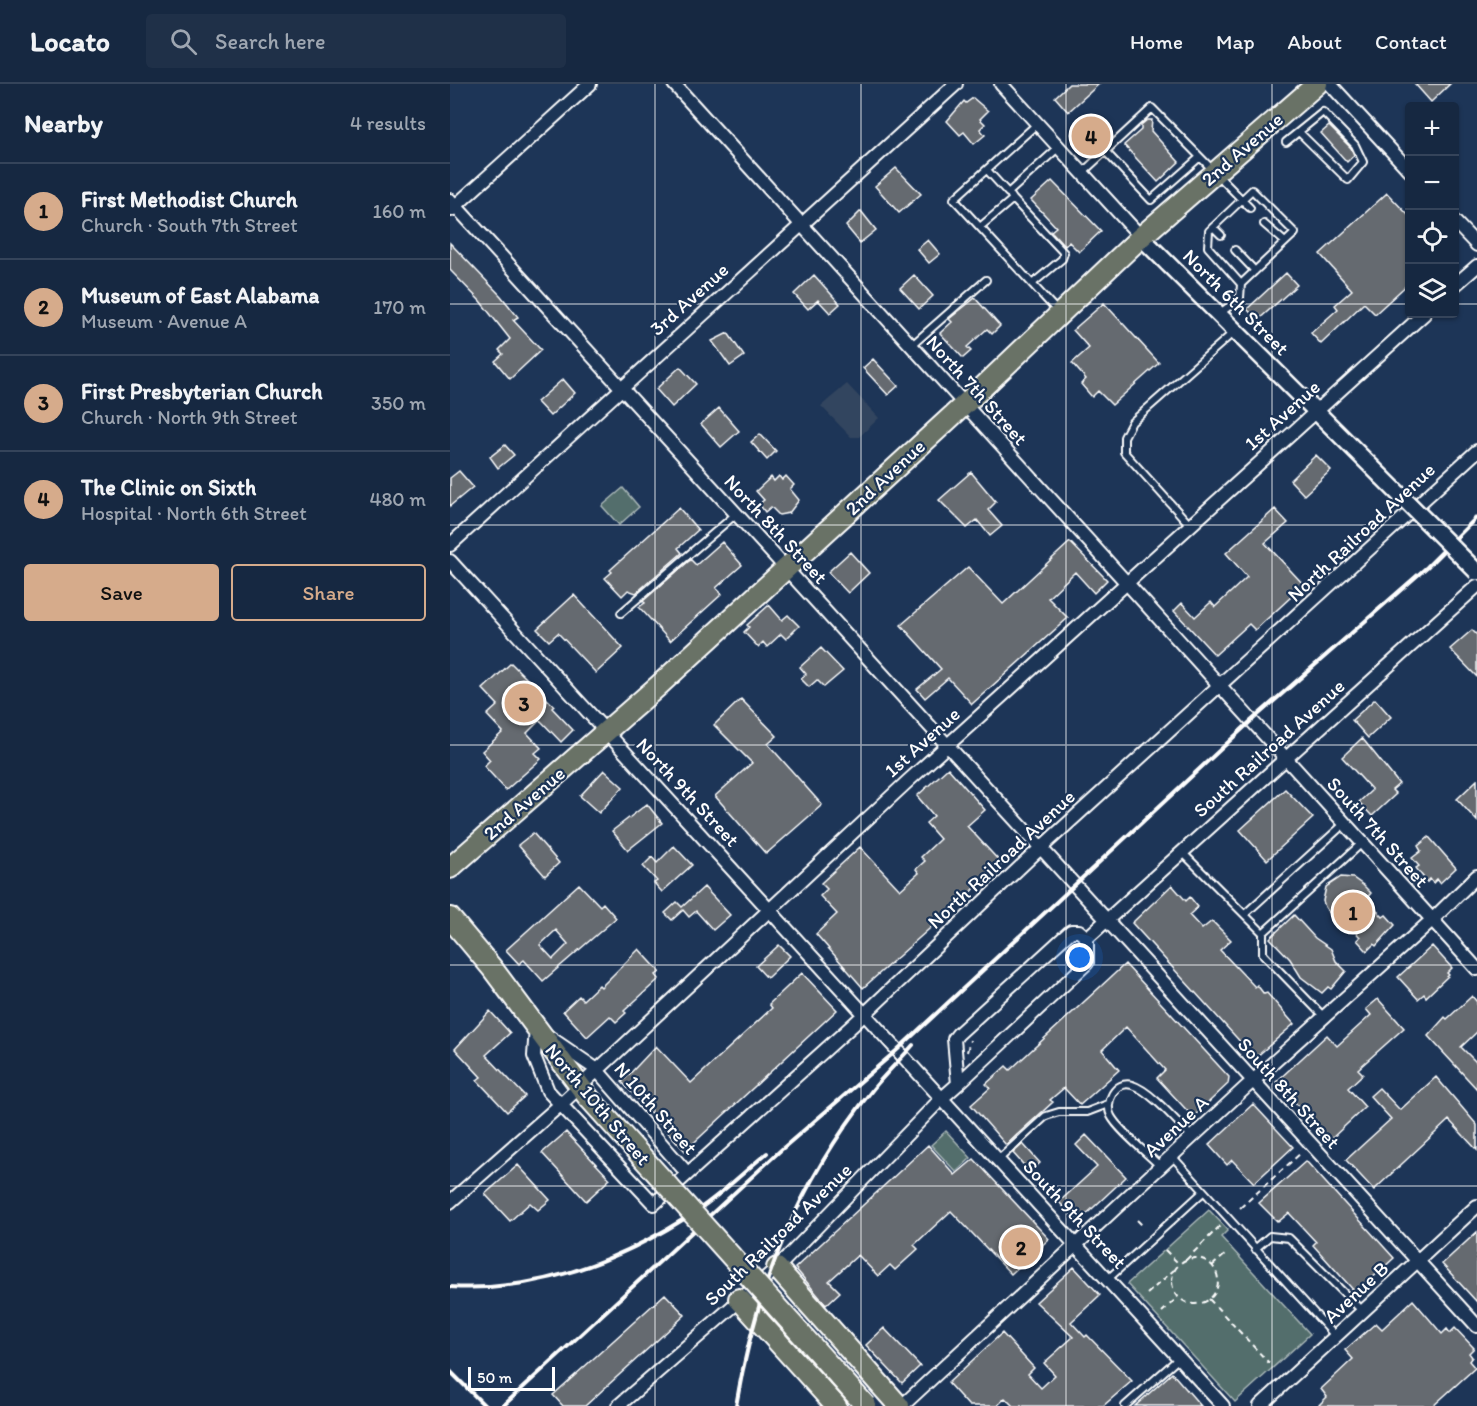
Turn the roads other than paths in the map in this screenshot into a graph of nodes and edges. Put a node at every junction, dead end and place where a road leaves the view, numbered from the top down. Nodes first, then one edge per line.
1 (590, 84) edge
2 (674, 84) edge
3 (956, 84) edge
4 (1001, 84) edge
5 (1317, 84) edge
6 (1330, 84) edge
7 (1037, 124) junction
8 (1299, 132) junction
9 (1286, 142) dead end
10 (1059, 147) junction
11 (1105, 151) junction
12 (1200, 157) junction
13 (1405, 166) edge
14 (987, 170) junction
15 (1082, 173) junction
16 (1215, 173) junction
17 (1011, 196) junction
18 (1242, 200) junction
19 (452, 206) edge
20 (1250, 208) dead end
21 (800, 224) junction
22 (1264, 224) dead end
23 (1459, 225) edge
24 (980, 227) junction
25 (1213, 227) junction
26 (1221, 235) dead end
27 (1141, 237) junction
28 (1285, 242) junction
29 (1477, 245) edge
30 (1235, 250) dead end
31 (1477, 266) edge
32 (1255, 271) junction
33 (986, 280) dead end
34 (1459, 282) edge
35 (1032, 284) junction
36 (1241, 284) junction
37 (1060, 314) junction
38 (1219, 314) junction
39 (1420, 318) edge
40 (1236, 331) junction
41 (911, 346) junction
42 (621, 388) junction
43 (964, 405) junction
44 (1316, 411) junction
45 (1477, 451) edge
46 (736, 514) junction
47 (1190, 525) junction
48 (450, 545) edge
49 (450, 561) edge
50 (785, 568) junction
51 (1477, 572) edge
52 (1126, 584) junction
53 (1477, 586) edge
54 (621, 613) dead end
55 (1221, 687) junction
56 (1251, 721) joint
57 (606, 732) junction
58 (948, 746) junction
59 (1286, 759) junction
60 (1344, 824) junction
61 (1362, 843) junction
62 (1042, 848) junction
63 (1182, 852) junction
64 (450, 868) edge
65 (1477, 876) edge
66 (1074, 884) joint
67 (769, 910) junction
68 (1245, 914) junction
69 (450, 918) edge
70 (1106, 920) junction
71 (1432, 920) junction
72 (1263, 933) junction
73 (1087, 938) junction
74 (1477, 969) edge
75 (864, 1014) junction
76 (1324, 1017) junction
77 (536, 1028) junction
78 (896, 1051) joint
79 (596, 1069) junction
80 (1252, 1082) junction
81 (958, 1084) junction
82 (584, 1091) junction
83 (940, 1099) junction
84 (1108, 1104) junction
85 (560, 1105) junction
86 (1192, 1137) junction
87 (1172, 1156) junction
88 (998, 1160) junction
89 (1160, 1167) junction
90 (687, 1173) junction
91 (1203, 1192) junction
92 (450, 1202) edge
93 (1477, 1206) edge
94 (1076, 1244) junction
95 (1255, 1249) junction
96 (1418, 1261) junction
97 (777, 1268) junction
98 (1108, 1279) junction
99 (739, 1299) junction
100 (1363, 1312) junction
101 (1477, 1326) edge
102 (1336, 1337) junction
103 (1179, 1357) junction
104 (618, 1406) edge
105 (836, 1406) edge
106 (867, 1406) edge
107 (901, 1406) edge
108 (1125, 1406) edge
109 (1223, 1406) edge
110 (1260, 1406) edge

1 - 19 street
2 - 21 street, North 7th Street
3 - 21 street, 3rd Avenue
4 - 7 street, North 6th Street
5 - 16 main road, 2nd Avenue
6 - 13 street
7 - 10 street, North 6th Street
7 - 14 lane
8 - 8 lane
8 - 9 lane
10 - 15 street, North 6th Street
10 - 17 lane
11 - 12 lane
11 - 12 lane
11 - 15 lane
12 - 16 lane
14 - 17 lane
14 - 24 lane
15 - 27 street, North 6th Street
16 - 18 lane
16 - 27 main road, 2nd Avenue
17 - 24 lane
17 - 35 lane
18 - 20 lane
18 - 25 lane
18 - 28 lane
19 - 42 street, North 8th Street
21 - 41 street, North 7th Street
21 - 42 street, 3rd Avenue
22 - 28 lane
23 - 29 street
24 - 35 lane
25 - 26 lane
25 - 36 lane
27 - 37 main road, 2nd Avenue
27 - 38 street, North 6th Street
28 - 32 lane
30 - 32 lane
31 - 34 street
32 - 36 lane
33 - 41 lane
35 - 37 lane
36 - 38 lane
37 - 43 main road, 2nd Avenue
38 - 40 street, North 6th Street
39 - 44 street, 1st Avenue
40 - 44 street, North 6th Street
40 - 47 lane
41 - 43 street, North 7th Street
42 - 46 street, North 8th Street
42 - 48 street, 3rd Avenue
43 - 50 main road, 2nd Avenue
43 - 52 street, North 7th Street
44 - 47 street, 1st Avenue
44 - 51 street, North 6th Street, bridge
45 - 55 street, North Railroad Avenue
46 - 50 street, North 8th Street
46 - 54 lane
47 - 52 street, 1st Avenue
49 - 57 street, North 9th Street
50 - 57 main road, 2nd Avenue
50 - 58 street, North 8th Street
52 - 55 street, North 7th Street
52 - 58 street, 1st Avenue
53 - 59 street, South Railroad Avenue
55 - 56 street, North 7th Street
55 - 62 street, North Railroad Avenue
56 - 59 street, South 7th Street
57 - 64 main road, 2nd Avenue
57 - 67 street, North 9th Street
58 - 62 street, North 8th Street
58 - 67 street, 1st Avenue
59 - 60 street, South 7th Street
59 - 63 street, South Railroad Avenue
60 - 61 street, South 7th Street
60 - 68 lane
61 - 71 street, South 7th Street
61 - 72 lane
62 - 66 street, North 8th Street
62 - 75 street, North Railroad Avenue
63 - 68 lane
63 - 70 street, South Railroad Avenue
65 - 71 street, Avenue A
66 - 70 street, South 8th Street
67 - 75 street, North 9th Street
67 - 79 street, 1st Avenue
68 - 72 lane
69 - 77 main road, North 10th Street
70 - 73 street, South Railroad Avenue
70 - 80 street, South 8th Street
71 - 74 street, South 7th Street
71 - 76 street, Avenue A
72 - 76 lane
73 - 81 street, South Railroad Avenue
73 - 81 street
75 - 78 street, North 9th Street
75 - 90 street, North Railroad Avenue
76 - 80 street, Avenue A
77 - 79 street, N 10th Street
77 - 82 main road, North 10th Street
77 - 85 street, North Railroad Avenue
78 - 83 street, South 9th Street
79 - 82 street, 1st Avenue
79 - 90 street, N 10th Street
80 - 86 street, Avenue A
80 - 96 street, South 8th Street
81 - 83 street, South Railroad Avenue
82 - 85 street, 1st Avenue
82 - 106 main road, North 10th Street, bridge
83 - 88 street, South 9th Street
83 - 97 street, South Railroad Avenue
84 - 86 lane
84 - 88 lane
84 - 89 lane
85 - 90 street, North Railroad Avenue
85 - 92 street, 1st Avenue
86 - 87 street, Avenue A
87 - 89 street, Avenue A
87 - 91 lane
88 - 94 street, South 9th Street
89 - 94 street, Avenue A
91 - 95 lane
91 - 98 lane
93 - 96 street, Avenue B
94 - 98 street, South 9th Street
94 - 107 street, Avenue A
95 - 100 lane
95 - 102 lane
96 - 100 street, Avenue B
96 - 101 street, South 8th Street
97 - 99 street, South Railroad Avenue
97 - 107 main road
98 - 103 street, South 9th Street
99 - 104 street, South Railroad Avenue
99 - 105 main road
100 - 102 street, Avenue B
102 - 110 street, Avenue B
103 - 108 lane
103 - 109 street, South 9th Street

